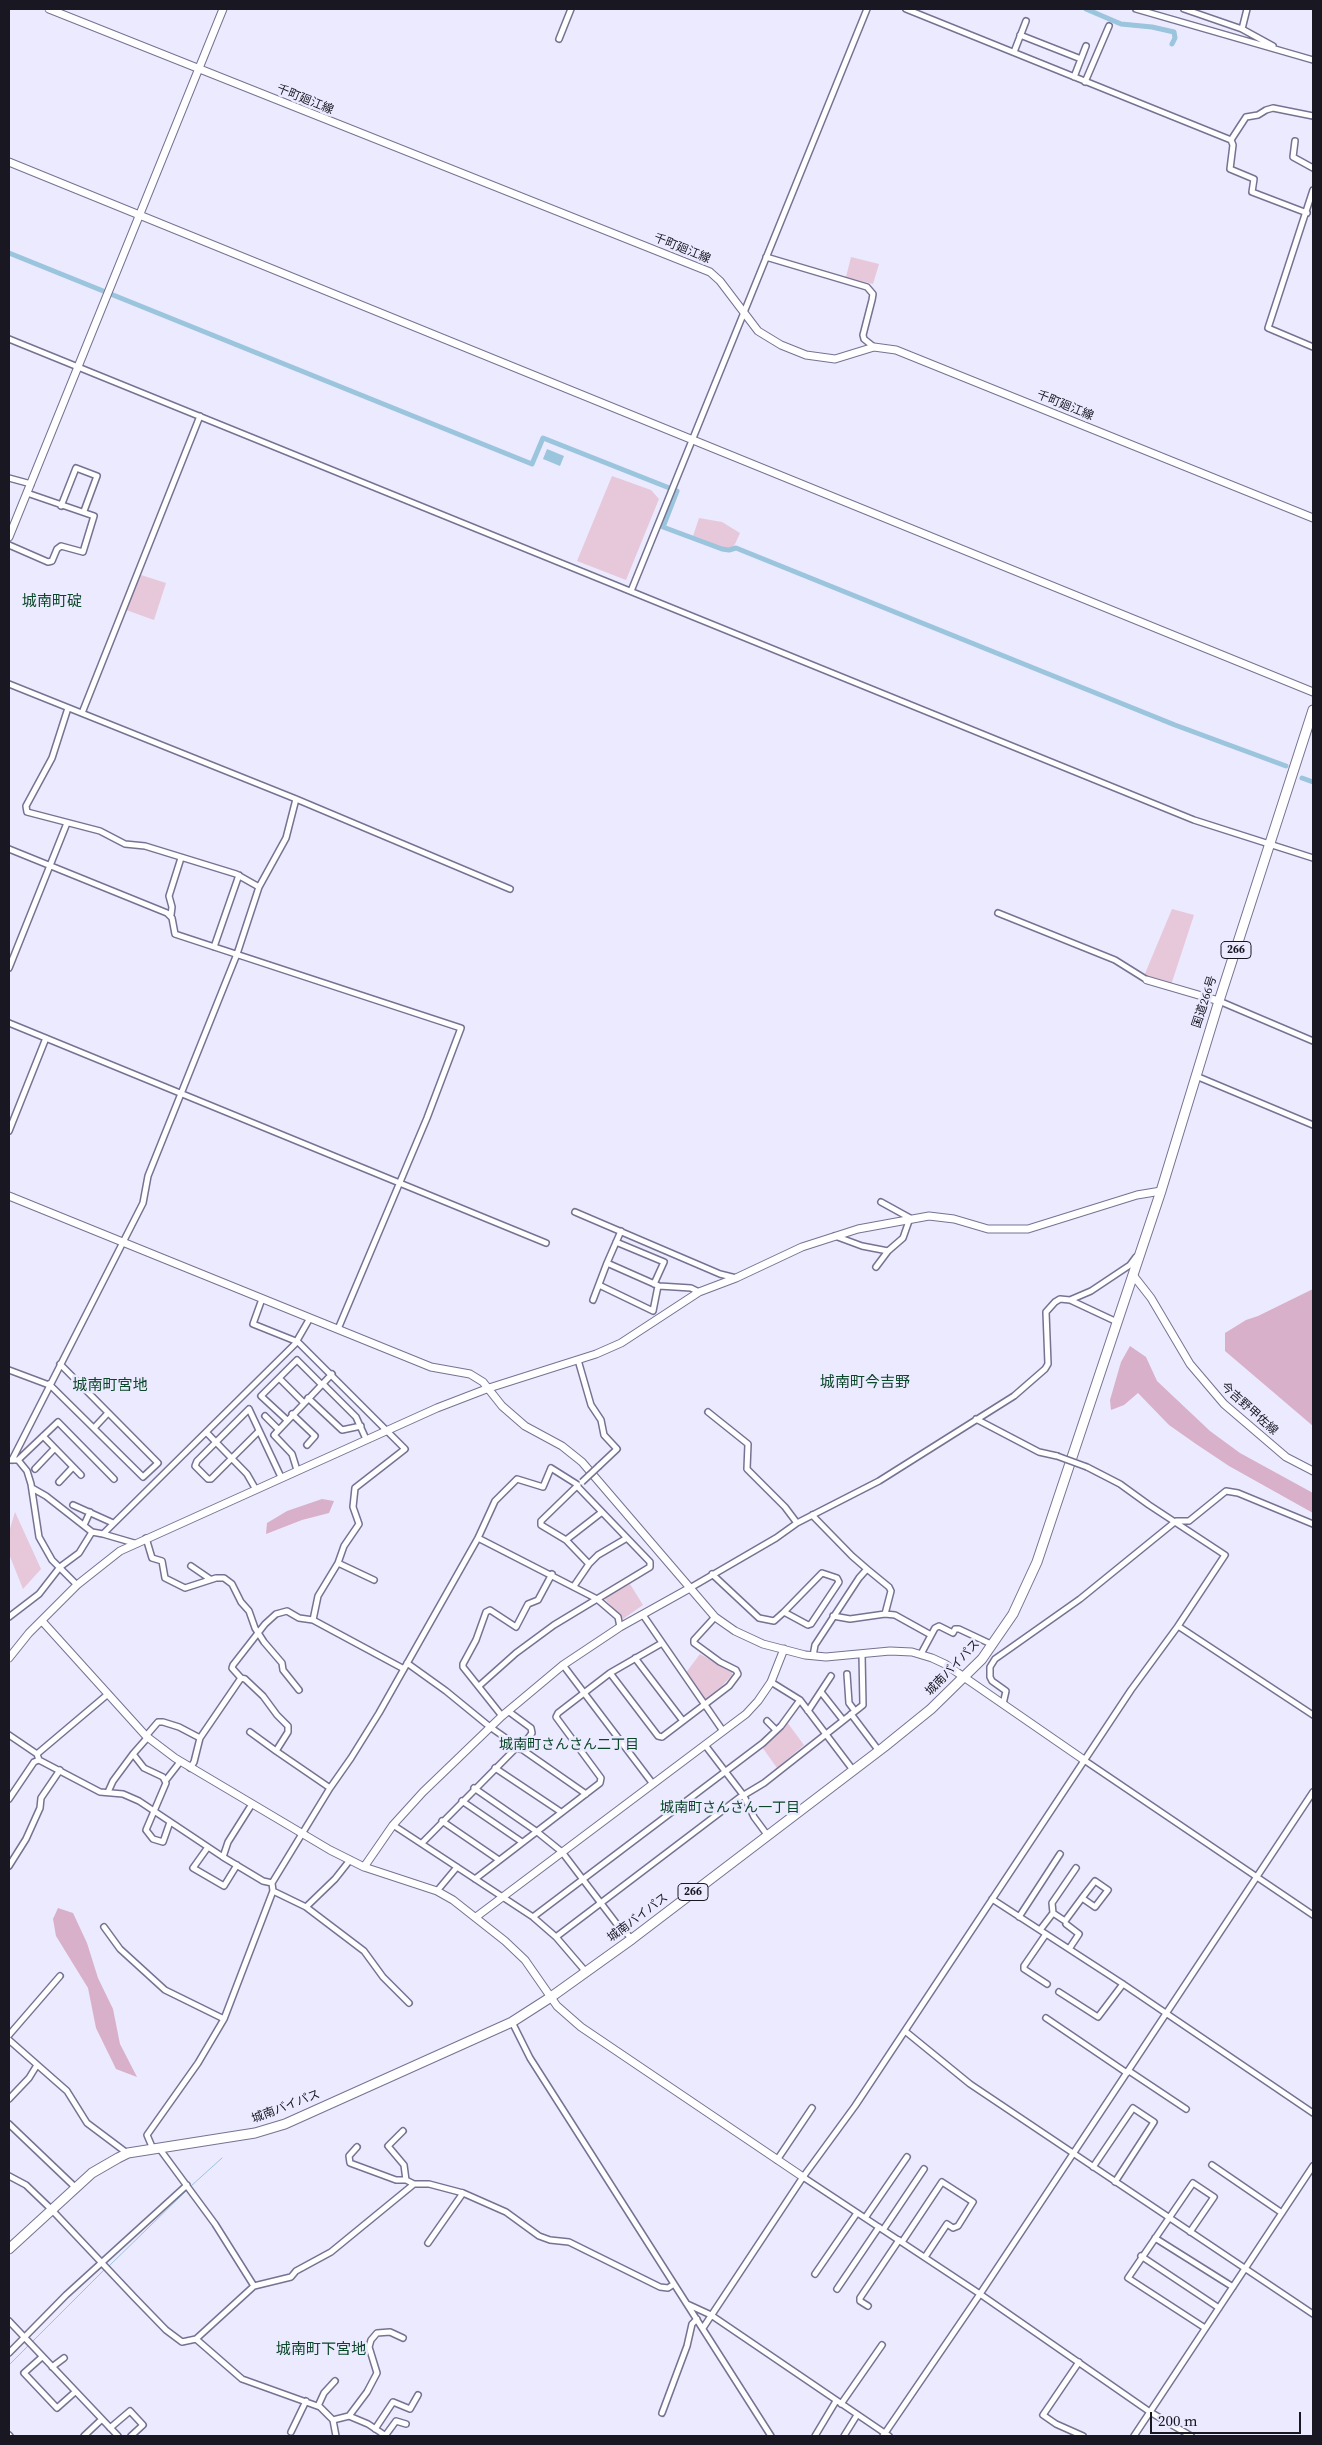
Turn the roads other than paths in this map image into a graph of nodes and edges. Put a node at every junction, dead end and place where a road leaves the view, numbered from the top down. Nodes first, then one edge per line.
1 (49, 9) edge
2 (222, 9) edge
3 (571, 9) edge
4 (867, 9) edge
5 (906, 9) edge
6 (1136, 9) edge
7 (1184, 9) edge
8 (1247, 9) edge
9 (921, 12) edge
10 (1026, 21) dead end
11 (1108, 26) dead end
12 (1242, 29) junction
13 (1020, 35) junction
14 (559, 39) dead end
15 (1086, 46) dead end
16 (1278, 49) junction
17 (1014, 52) junction
18 (1081, 59) junction
19 (1313, 60) edge
20 (198, 69) junction
21 (1074, 77) junction
22 (1085, 82) junction
23 (1313, 116) edge
24 (1231, 140) junction
25 (1295, 141) dead end
26 (9, 162) edge
27 (1313, 168) edge
28 (1313, 190) edge
29 (1307, 213) junction
30 (139, 216) junction
31 (766, 257) junction
32 (743, 312) junction
33 (9, 339) edge
34 (874, 347) junction
35 (1313, 347) edge
36 (77, 366) junction
37 (200, 416) junction
38 (692, 440) junction
39 (9, 478) edge
40 (30, 484) junction
41 (27, 493) junction
42 (61, 506) junction
43 (84, 511) junction
44 (1313, 518) edge
45 (9, 537) edge
46 (9, 544) edge
47 (631, 591) junction
48 (9, 684) edge
49 (1313, 692) edge
50 (68, 708) junction
51 (1313, 710) edge
52 (82, 713) junction
53 (296, 799) junction
54 (67, 823) junction
55 (1272, 844) junction
56 (9, 849) edge
57 (180, 858) junction
58 (1313, 858) edge
59 (50, 865) junction
60 (239, 875) junction
61 (259, 887) junction
62 (510, 889) dead end
63 (998, 913) dead end
64 (171, 915) junction
65 (214, 947) junction
66 (237, 954) junction
67 (9, 968) edge
68 (1147, 980) joint
69 (1218, 1001) junction
70 (9, 1023) edge
71 (46, 1038) junction
72 (1313, 1040) edge
73 (1195, 1076) junction
74 (180, 1093) junction
75 (1313, 1125) edge
76 (9, 1131) edge
77 (400, 1184) junction
78 (1161, 1191) junction
79 (9, 1196) edge
80 (882, 1202) dead end
81 (575, 1212) dead end
82 (910, 1218) junction
83 (620, 1231) junction
84 (834, 1236) junction
85 (616, 1242) junction
86 (122, 1243) junction
87 (546, 1243) dead end
88 (888, 1251) junction
89 (1140, 1253) junction
90 (607, 1263) junction
91 (876, 1268) dead end
92 (1133, 1275) junction
93 (736, 1278) junction
94 (599, 1285) junction
95 (656, 1285) junction
96 (699, 1292) junction
97 (262, 1299) junction
98 (593, 1300) dead end
99 (1070, 1300) junction
100 (310, 1318) junction
101 (1117, 1322) junction
102 (338, 1329) junction
103 (298, 1342) junction
104 (578, 1360) junction
105 (60, 1364) junction
106 (9, 1370) edge
107 (332, 1374) junction
108 (280, 1378) junction
109 (49, 1384) junction
110 (322, 1384) junction
111 (489, 1388) junction
112 (306, 1400) junction
113 (708, 1412) dead end
114 (108, 1413) junction
115 (292, 1414) junction
116 (265, 1416) dead end
117 (976, 1419) junction
118 (286, 1420) junction
119 (361, 1426) junction
120 (94, 1428) junction
121 (278, 1430) junction
122 (388, 1430) junction
123 (258, 1431) junction
124 (206, 1432) junction
125 (43, 1436) junction
126 (366, 1439) junction
127 (216, 1442) junction
128 (307, 1445) dead end
129 (54, 1449) junction
130 (232, 1458) junction
131 (13, 1460) edge
132 (73, 1467) junction
133 (35, 1469) dead end
134 (298, 1470) junction
135 (1313, 1470) edge
136 (80, 1475) dead end
137 (281, 1477) junction
138 (114, 1479) dead end
139 (59, 1482) dead end
140 (577, 1486) junction
141 (32, 1488) junction
142 (255, 1488) junction
143 (73, 1505) dead end
144 (90, 1512) junction
145 (602, 1512) junction
146 (812, 1515) junction
147 (1176, 1521) junction
148 (113, 1523) junction
149 (797, 1523) junction
150 (1313, 1524) edge
151 (84, 1525) junction
152 (92, 1532) junction
153 (103, 1534) junction
154 (146, 1537) junction
155 (478, 1538) junction
156 (627, 1538) junction
157 (566, 1540) junction
158 (134, 1543) junction
159 (338, 1563) junction
160 (589, 1564) junction
161 (191, 1566) dead end
162 (60, 1567) junction
163 (867, 1569) junction
164 (552, 1574) junction
165 (712, 1574) junction
166 (210, 1580) junction
167 (374, 1580) dead end
168 (77, 1585) junction
169 (574, 1586) junction
170 (690, 1588) junction
171 (597, 1599) junction
172 (784, 1612) junction
173 (885, 1614) junction
174 (643, 1615) junction
175 (833, 1616) junction
176 (9, 1617) edge
177 (715, 1617) junction
178 (313, 1620) junction
179 (42, 1621) junction
180 (1178, 1626) junction
181 (620, 1628) junction
182 (258, 1634) junction
183 (931, 1635) junction
184 (662, 1643) junction
185 (993, 1645) junction
186 (784, 1649) junction
187 (862, 1654) junction
188 (921, 1654) junction
189 (813, 1656) junction
190 (9, 1658) edge
191 (635, 1658) junction
192 (407, 1663) junction
193 (563, 1665) junction
194 (404, 1669) junction
195 (610, 1673) junction
196 (846, 1674) dead end
197 (831, 1676) dead end
198 (964, 1677) junction
199 (240, 1678) junction
200 (771, 1682) junction
201 (478, 1686) junction
202 (299, 1690) dead end
203 (584, 1692) junction
204 (821, 1692) junction
205 (108, 1694) junction
206 (800, 1700) junction
207 (705, 1704) junction
208 (1003, 1704) junction
209 (808, 1711) junction
210 (853, 1712) junction
211 (505, 1713) junction
212 (1313, 1715) edge
213 (843, 1720) junction
214 (683, 1721) junction
215 (767, 1721) dead end
216 (490, 1727) junction
217 (776, 1730) junction
218 (723, 1731) junction
219 (250, 1732) dead end
220 (826, 1733) junction
221 (9, 1735) edge
222 (147, 1736) junction
223 (200, 1738) junction
224 (704, 1745) junction
225 (518, 1748) junction
226 (276, 1751) junction
227 (879, 1751) junction
228 (37, 1754) junction
229 (133, 1754) junction
230 (39, 1760) junction
231 (1084, 1760) junction
232 (180, 1762) junction
233 (190, 1768) junction
234 (495, 1768) junction
235 (60, 1770) junction
236 (853, 1770) junction
237 (724, 1771) junction
238 (166, 1780) junction
239 (653, 1784) junction
240 (330, 1788) junction
241 (474, 1788) junction
242 (108, 1792) junction
243 (1313, 1792) edge
244 (586, 1794) junction
245 (744, 1796) junction
246 (9, 1799) edge
247 (462, 1801) junction
248 (252, 1804) junction
249 (154, 1811) junction
250 (562, 1812) junction
251 (442, 1821) junction
252 (170, 1822) junction
253 (393, 1825) junction
254 (536, 1831) junction
255 (304, 1834) junction
256 (768, 1836) junction
257 (522, 1842) junction
258 (422, 1843) junction
259 (208, 1847) junction
260 (562, 1852) junction
261 (1060, 1854) dead end
262 (223, 1856) junction
263 (350, 1860) junction
264 (499, 1860) junction
265 (237, 1865) junction
266 (9, 1866) edge
267 (364, 1867) junction
268 (456, 1867) junction
269 (1076, 1868) dead end
270 (1256, 1877) junction
271 (475, 1879) junction
272 (583, 1879) junction
273 (272, 1883) junction
274 (273, 1891) junction
275 (437, 1891) junction
276 (503, 1897) junction
277 (1082, 1898) junction
278 (992, 1900) junction
279 (601, 1902) junction
280 (306, 1907) junction
281 (1053, 1913) junction
282 (1313, 1915) edge
283 (476, 1917) junction
284 (1018, 1917) junction
285 (533, 1918) junction
286 (1066, 1924) dead end
287 (104, 1927) dead end
288 (1040, 1930) junction
289 (1046, 1934) junction
290 (556, 1937) junction
291 (632, 1939) junction
292 (1069, 1949) junction
293 (586, 1972) junction
294 (60, 1976) dead end
295 (1046, 1984) dead end
296 (1123, 1984) junction
297 (1059, 1992) dead end
298 (551, 1997) junction
299 (409, 2002) dead end
300 (1166, 2014) junction
301 (1046, 2018) dead end
302 (224, 2019) junction
303 (512, 2022) junction
304 (905, 2031) junction
305 (9, 2035) edge
306 (9, 2040) edge
307 (37, 2065) junction
308 (1128, 2072) junction
309 (9, 2099) edge
310 (812, 2108) dead end
311 (1186, 2109) dead end
312 (1313, 2113) edge
313 (9, 2124) edge
314 (402, 2132) dead end
315 (357, 2147) dead end
316 (156, 2148) junction
317 (128, 2153) junction
318 (1072, 2154) junction
319 (907, 2157) dead end
320 (777, 2160) junction
321 (1212, 2165) dead end
322 (1313, 2166) edge
323 (1093, 2167) junction
324 (924, 2169) dead end
325 (9, 2176) edge
326 (803, 2177) junction
327 (406, 2180) junction
328 (1114, 2182) junction
329 (414, 2184) junction
330 (75, 2187) junction
331 (189, 2187) junction
332 (462, 2193) junction
333 (51, 2209) junction
334 (1282, 2212) junction
335 (857, 2213) junction
336 (1169, 2217) junction
337 (865, 2218) junction
338 (881, 2229) junction
339 (1190, 2232) junction
340 (1154, 2238) junction
341 (900, 2241) junction
342 (428, 2243) dead end
343 (9, 2249) edge
344 (1141, 2256) junction
345 (924, 2257) junction
346 (100, 2263) junction
347 (1245, 2268) junction
348 (815, 2274) dead end
349 (674, 2284) junction
350 (254, 2286) junction
351 (1232, 2287) junction
352 (837, 2289) dead end
353 (980, 2294) junction
354 (687, 2304) junction
355 (868, 2306) dead end
356 (1219, 2308) junction
357 (1313, 2314) edge
358 (711, 2315) junction
359 (697, 2319) junction
360 (9, 2321) edge
361 (703, 2328) junction
362 (1206, 2328) junction
363 (25, 2338) junction
364 (403, 2338) dead end
365 (196, 2339) junction
366 (882, 2345) dead end
367 (9, 2354) edge
368 (42, 2356) junction
369 (64, 2358) dead end
370 (1079, 2362) junction
371 (52, 2368) junction
372 (335, 2381) dead end
373 (75, 2392) junction
374 (418, 2396) dead end
375 (306, 2401) junction
376 (839, 2403) junction
377 (318, 2406) junction
378 (1150, 2412) junction
379 (662, 2413) dead end
380 (857, 2415) junction
381 (349, 2416) junction
382 (102, 2420) junction
383 (333, 2420) junction
384 (406, 2424) dead end
385 (110, 2428) junction
386 (375, 2429) junction
387 (291, 2432) dead end
388 (886, 2435) edge
389 (84, 2436) edge
390 (118, 2436) edge
391 (131, 2436) edge
392 (336, 2436) edge
393 (386, 2436) edge
394 (771, 2436) edge
395 (815, 2436) edge
396 (844, 2436) edge
397 (1083, 2436) edge
398 (1134, 2436) edge
399 (1191, 2436) edge

1 - 20 street, 千町廻江線
2 - 20 street
3 - 14 street
4 - 31 street
5 - 9 street
6 - 16 street
7 - 12 street
8 - 12 street
9 - 17 street
10 - 13 street
11 - 22 street
12 - 16 street
13 - 17 street
13 - 18 street
15 - 18 street
16 - 19 street
17 - 21 street
18 - 21 street
20 - 30 street
20 - 32 street, 千町廻江線
21 - 22 street
22 - 24 street
23 - 24 street
24 - 29 street
25 - 27 street
26 - 30 street
28 - 29 street
29 - 35 street
30 - 36 street
30 - 38 street
31 - 32 street
31 - 34 street
32 - 34 street, 千町廻江線
32 - 38 street
33 - 36 street
34 - 44 street, 千町廻江線
36 - 37 street
36 - 40 street
37 - 47 street
37 - 52 street
38 - 47 street
38 - 49 street
39 - 40 street
40 - 41 street
41 - 42 street
41 - 45 street
42 - 43 street
42 - 43 street
43 - 46 street
47 - 55 street
48 - 50 street
50 - 52 street
50 - 54 street
51 - 55 highway, 国道266号 / 266
52 - 53 street
53 - 61 street
53 - 62 street
54 - 57 street
54 - 59 street
55 - 58 street
55 - 69 highway, 国道266号 / 266
56 - 59 street
57 - 60 street
57 - 64 street
59 - 64 street
59 - 67 street
60 - 61 street
60 - 65 street
61 - 66 street
63 - 68 street
64 - 65 street
65 - 66 street
66 - 74 street
66 - 77 street
68 - 69 street
69 - 72 street
69 - 73 highway, 国道266号 / 266
70 - 71 street
71 - 74 street
71 - 76 street
73 - 75 street
73 - 78 highway, 国道266号 / 266
74 - 77 street
74 - 86 street
77 - 87 street
77 - 102 street
78 - 82 street
78 - 89 highway, 国道266号 / 266
79 - 86 street
80 - 82 street
81 - 83 street
82 - 84 street
82 - 88 street
83 - 85 street
83 - 93 street
84 - 88 street
84 - 93 street
85 - 90 street
85 - 95 street
86 - 97 street
86 - 105 street
88 - 91 street
89 - 92 highway, 国道266号 / 266
89 - 99 street
90 - 94 street
90 - 95 street
92 - 101 highway, 城南バイパス / 266
92 - 135 street, 今吉野甲佐線
93 - 96 street
94 - 95 street
94 - 98 street
95 - 96 street
96 - 104 street
97 - 100 street
97 - 103 street
99 - 101 street
99 - 117 street
100 - 102 street
100 - 103 street
101 - 185 highway, 城南バイパス / 266
102 - 111 street
103 - 107 street
103 - 124 street
104 - 111 street
104 - 140 street, bridge
105 - 109 street
105 - 114 street
106 - 109 street
107 - 110 street
107 - 122 street
108 - 110 street
108 - 112 street
108 - 118 street
109 - 120 street
109 - 131 street
110 - 112 street
110 - 119 street
111 - 122 street
111 - 170 street
112 - 115 street
112 - 119 street
113 - 149 street
114 - 120 street
114 - 120 street
115 - 118 street
115 - 128 street
116 - 121 street
117 - 146 street
117 - 147 street, bridge
118 - 121 street
119 - 126 street
121 - 134 street
122 - 126 street
122 - 159 street
123 - 127 street
123 - 130 street
123 - 137 street
124 - 127 street
124 - 148 street
125 - 129 street
125 - 131 street
125 - 138 street
126 - 134 street
127 - 130 street
127 - 130 street
129 - 132 street
129 - 133 street
130 - 142 street
131 - 141 street
132 - 136 street
132 - 139 street
134 - 137 street
137 - 142 street
140 - 145 street
140 - 155 street
140 - 157 street
141 - 151 street
141 - 162 street
142 - 154 street
143 - 144 street
144 - 148 street
144 - 151 street
145 - 156 street
145 - 157 street
146 - 149 street
146 - 163 street
147 - 150 street
147 - 180 street
147 - 208 street
148 - 153 street
149 - 165 street
151 - 152 street
152 - 153 street
152 - 162 street
153 - 158 street
154 - 158 street
154 - 166 street
155 - 164 street
155 - 192 street
156 - 160 street
156 - 171 street
157 - 160 street
158 - 168 street
159 - 167 street
159 - 178 street
160 - 169 street
161 - 166 street
162 - 168 street
162 - 176 street
163 - 173 street
163 - 175 street
164 - 169 street
164 - 201 street
165 - 170 street
165 - 172 street
166 - 182 street
168 - 179 street
169 - 171 street
170 - 174 street
170 - 177 street
171 - 181 street
171 - 201 street
172 - 172 street
173 - 175 street
173 - 183 street
174 - 181 street
174 - 184 street
175 - 189 street
177 - 186 street
177 - 207 street
178 - 182 street
178 - 194 street
179 - 190 street
179 - 205 street
180 - 212 street
180 - 231 street
181 - 193 street
182 - 199 street
182 - 202 street
183 - 185 street
183 - 188 street
184 - 191 street
184 - 207 street
185 - 198 highway, 城南バイパス / 266
186 - 189 street
186 - 200 street
187 - 188 street
187 - 189 street
187 - 210 street
188 - 198 street
191 - 195 street
191 - 214 street
192 - 194 street
192 - 216 street
193 - 203 street
193 - 211 street
194 - 240 street
195 - 203 street
195 - 214 street
196 - 210 street
197 - 204 street
198 - 208 street
198 - 227 highway, 城南バイパス / 266
199 - 223 street
199 - 226 street
200 - 206 street
200 - 218 street
201 - 211 street
203 - 239 street
203 - 244 street
204 - 209 street
204 - 213 street
205 - 222 street
205 - 228 street
206 - 209 street
206 - 217 street
207 - 214 street
207 - 218 street
208 - 231 street
209 - 220 street
210 - 213 street
210 - 227 street
211 - 216 street
211 - 225 street
213 - 220 street
215 - 217 street
216 - 225 street
216 - 253 street
217 - 237 street
218 - 224 street
219 - 226 street
220 - 236 street
220 - 245 street
221 - 228 street
222 - 223 street
222 - 229 street
222 - 232 street
223 - 233 street
224 - 237 street
224 - 239 street
225 - 234 street
225 - 244 street
226 - 240 street
227 - 236 highway, 城南バイパス / 266
228 - 230 street
229 - 238 street
229 - 242 street
230 - 235 street
230 - 246 street
231 - 270 street
231 - 278 street
232 - 233 street
232 - 238 street
233 - 248 street
234 - 241 street
234 - 250 street
235 - 242 street
235 - 266 street
236 - 256 highway, 城南バイパス / 266
237 - 245 street
237 - 272 street
238 - 249 street
239 - 260 street
240 - 255 street
241 - 247 street
241 - 254 street
242 - 249 street
243 - 270 street
244 - 250 street
245 - 256 street
245 - 279 street
247 - 251 street
247 - 257 street
248 - 255 street
248 - 262 street
249 - 252 street
249 - 252 street
250 - 254 street
251 - 258 street
251 - 264 street
252 - 259 street
253 - 258 street
253 - 267 street
254 - 257 street
254 - 260 street
255 - 263 street
255 - 273 street
256 - 291 highway, 城南バイパス / 266
257 - 264 street
258 - 268 street
259 - 262 street
259 - 265 street
260 - 272 street
260 - 276 street
261 - 284 street
262 - 265 street
263 - 267 street
263 - 280 street
264 - 271 street
265 - 273 street
267 - 275 street
268 - 271 street
268 - 275 street
269 - 281 street
270 - 282 street
270 - 300 street
271 - 276 street
272 - 279 street
272 - 285 street
273 - 274 street
274 - 280 street
274 - 302 street
275 - 283 street
276 - 283 street
276 - 285 street
277 - 277 street
277 - 281 street
278 - 284 street
278 - 304 street
279 - 290 street
279 - 291 street
280 - 299 street
281 - 288 street
283 - 298 street
284 - 288 street
285 - 290 street
286 - 292 street
287 - 302 street
288 - 289 street
289 - 292 street
289 - 295 street
290 - 293 street
291 - 293 highway, 城南バイパス / 266
292 - 296 street
293 - 298 highway, 城南バイパス / 266
294 - 305 street
296 - 297 street
296 - 300 street
298 - 303 highway, 城南バイパス / 266
298 - 320 street
300 - 308 street
300 - 312 street
301 - 308 street
302 - 316 street
303 - 316 highway, 城南バイパス / 266
303 - 349 street
304 - 318 street
304 - 326 street
306 - 307 street
307 - 309 street
307 - 317 street
308 - 311 street
308 - 318 street
310 - 320 street
313 - 330 street
314 - 327 street
315 - 327 street
316 - 317 highway, 城南バイパス / 266
316 - 331 street
317 - 330 highway, 城南バイパス / 266
318 - 323 street
318 - 353 street
319 - 337 street
320 - 326 street
321 - 334 street
322 - 334 street
323 - 328 street
323 - 328 street
324 - 338 street
325 - 333 street
326 - 335 street
326 - 358 street
327 - 329 street
328 - 336 street
329 - 332 street
329 - 350 street
330 - 333 highway, 城南バイパス / 266
331 - 346 street
331 - 350 street
332 - 342 street
332 - 349 street
333 - 343 highway, 城南バイパス / 266
333 - 346 street
334 - 347 street
335 - 337 street
335 - 348 street
336 - 339 street
336 - 339 street
336 - 340 street
337 - 338 street
338 - 341 street
338 - 352 street
339 - 347 street
340 - 344 street
340 - 351 street
341 - 345 street
341 - 345 street
341 - 355 street
344 - 356 street
344 - 362 street
345 - 353 street
346 - 363 street
346 - 365 street
347 - 351 street
347 - 357 street
349 - 354 street
350 - 365 street
351 - 356 street
353 - 370 street
353 - 388 street
354 - 358 street
354 - 359 street
356 - 362 street
358 - 361 street
358 - 376 street
359 - 361 street
359 - 379 street
360 - 363 street
361 - 394 street
362 - 378 street
363 - 367 street
363 - 368 street
364 - 381 street
365 - 375 street
366 - 376 street
368 - 371 street
368 - 373 street
369 - 371 street
370 - 378 street
370 - 397 street
371 - 373 street
372 - 377 street
373 - 382 street
374 - 386 street
375 - 377 street
375 - 387 street
376 - 380 street
376 - 395 street
377 - 383 street
378 - 398 street
378 - 399 street
380 - 388 street
380 - 396 street
381 - 383 street
381 - 386 street
382 - 385 street
382 - 389 street
383 - 392 street
384 - 393 street
385 - 390 street
385 - 391 street
386 - 393 street

